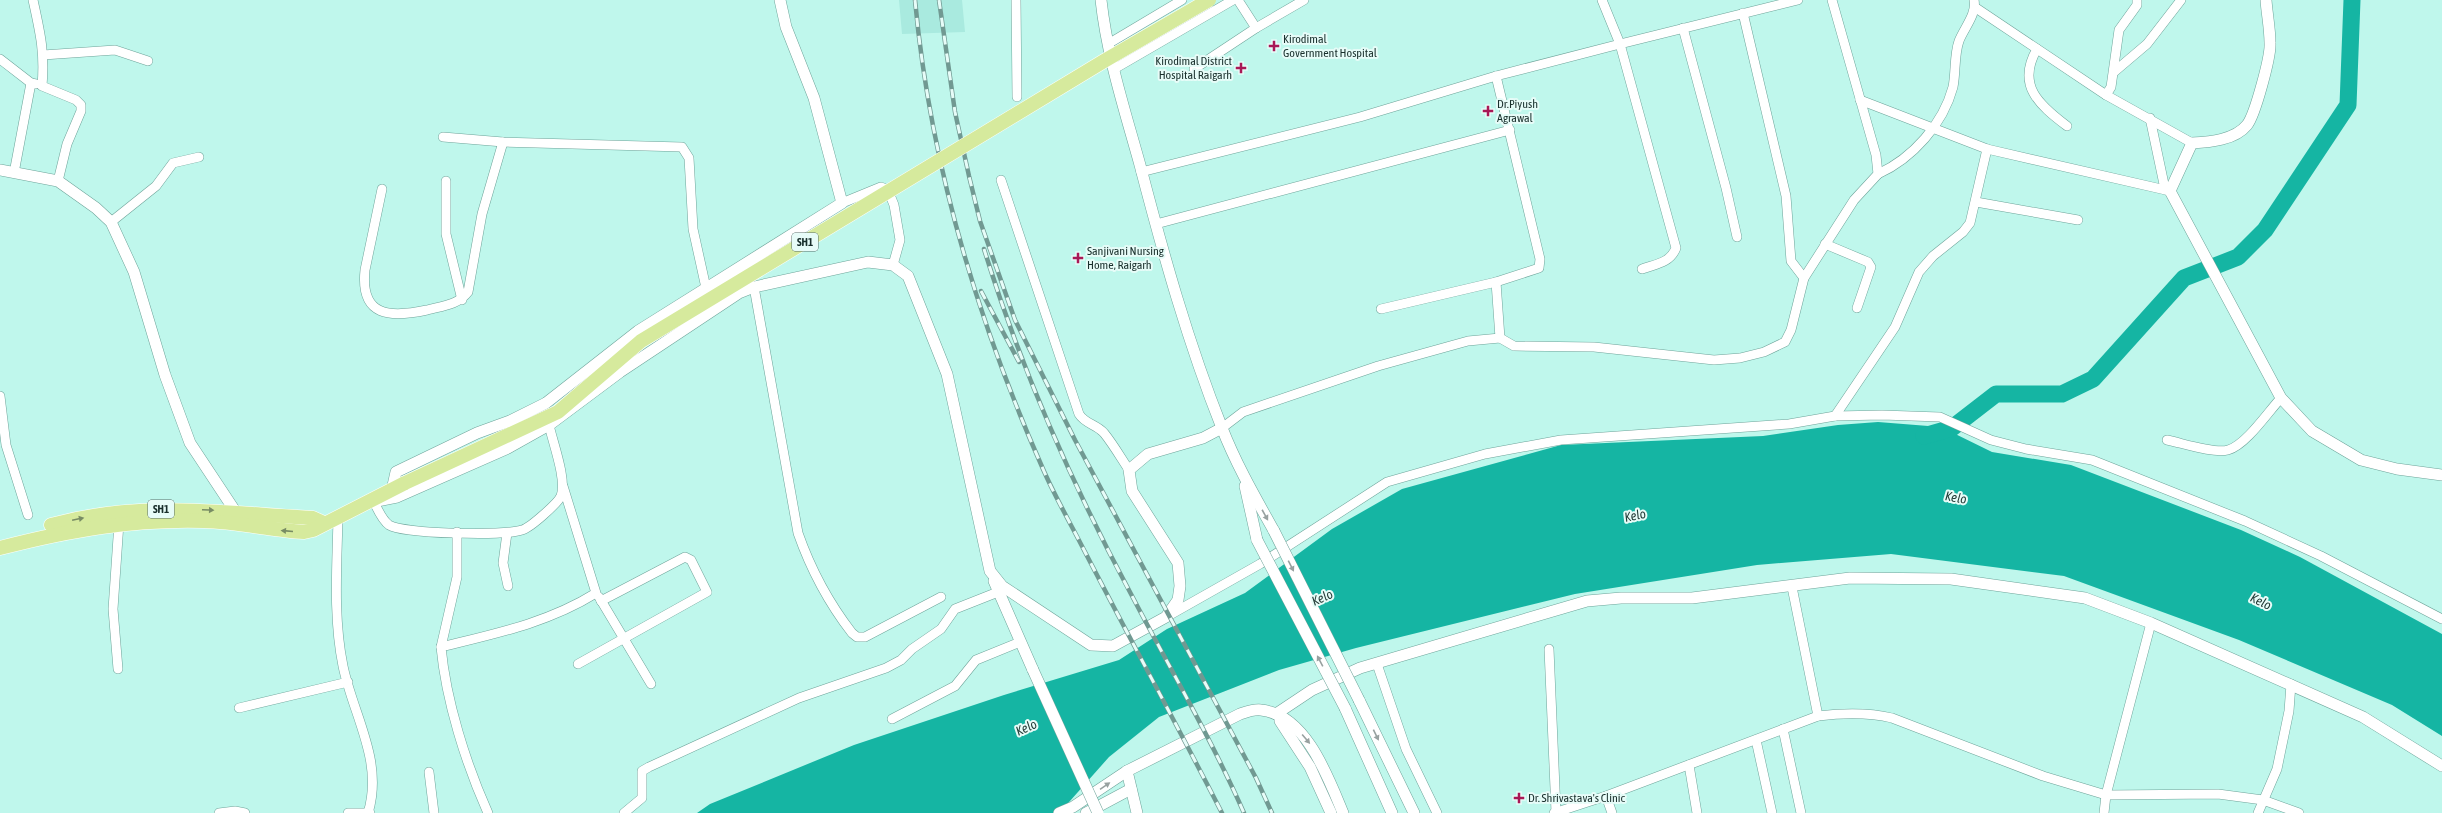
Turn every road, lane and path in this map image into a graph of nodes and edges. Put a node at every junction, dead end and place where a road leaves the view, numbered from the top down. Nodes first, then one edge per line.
1 (33, 0) edge
2 (780, 0) edge
3 (1016, 0) edge
4 (1101, 0) edge
5 (1182, 0) edge
6 (1209, 0) edge
7 (1233, 0) edge
8 (1238, 0) edge
9 (1304, 0) edge
10 (1602, 0) edge
11 (1798, 0) edge
12 (1832, 0) edge
13 (2137, 0) edge
14 (2181, 0) edge
15 (2266, 0) edge
16 (1975, 4) edge
17 (1743, 13) junction
18 (1256, 28) junction
19 (1683, 28) junction
20 (1108, 44) junction
21 (1620, 44) junction
22 (2037, 49) junction
23 (44, 55) junction
24 (0, 59) edge
25 (148, 61) dead end
26 (1114, 69) junction
27 (1194, 69) dead end
28 (2114, 72) junction
29 (1496, 76) junction
30 (31, 83) junction
31 (42, 86) junction
32 (2106, 95) junction
33 (1017, 97) dead end
34 (1860, 100) junction
35 (2150, 118) junction
36 (2067, 126) dead end
37 (1933, 128) junction
38 (1510, 130) junction
39 (443, 137) dead end
40 (503, 142) junction
41 (2192, 143) junction
42 (1987, 149) junction
43 (199, 157) dead end
44 (0, 170) edge
45 (1141, 172) junction
46 (14, 173) junction
47 (1878, 174) junction
48 (1001, 180) dead end
49 (58, 181) junction
50 (446, 181) dead end
51 (382, 189) dead end
52 (2167, 190) junction
53 (1976, 202) junction
54 (842, 203) junction
55 (2078, 220) dead end
56 (111, 222) junction
57 (1156, 224) junction
58 (1737, 237) dead end
59 (1826, 244) junction
60 (893, 265) junction
61 (1642, 269) dead end
62 (1804, 278) junction
63 (1496, 282) junction
64 (754, 287) junction
65 (706, 288) junction
66 (462, 300) junction
67 (1857, 308) dead end
68 (1380, 309) dead end
69 (1500, 338) junction
70 (0, 396) edge
71 (2281, 398) junction
72 (1834, 416) junction
73 (549, 425) junction
74 (1222, 428) junction
75 (2167, 440) dead end
76 (3, 446) edge
77 (1129, 470) junction
78 (1242, 474) junction
79 (2442, 475) edge
80 (563, 486) junction
81 (392, 490) junction
82 (369, 504) junction
83 (236, 512) junction
84 (28, 515) dead end
85 (338, 517) junction
86 (119, 523) junction
87 (324, 523) junction
88 (243, 525) junction
89 (457, 532) junction
90 (507, 533) junction
91 (0, 539) edge
92 (0, 548) edge
93 (990, 571) junction
94 (508, 586) dead end
95 (1792, 587) junction
96 (998, 592) junction
97 (596, 593) junction
98 (941, 597) dead end
99 (601, 601) junction
100 (1166, 617) junction
101 (2442, 619) edge
102 (2151, 623) junction
103 (625, 639) junction
104 (1020, 642) junction
105 (441, 647) junction
106 (1549, 649) dead end
107 (578, 664) dead end
108 (1377, 664) junction
109 (118, 669) dead end
110 (348, 682) junction
111 (651, 684) dead end
112 (2291, 684) junction
113 (239, 708) dead end
114 (1276, 714) junction
115 (1818, 716) junction
116 (892, 719) dead end
117 (1783, 729) junction
118 (1756, 740) junction
119 (1688, 766) junction
120 (2442, 766) edge
121 (1127, 771) junction
122 (429, 772) dead end
123 (1131, 789) junction
124 (2106, 795) junction
125 (1606, 796) junction
126 (2264, 800) junction
127 (369, 812) edge
128 (219, 813) edge
129 (245, 813) edge
130 (348, 813) edge
131 (434, 813) edge
132 (488, 813) edge
133 (624, 813) edge
134 (1059, 813) edge
135 (1086, 813) edge
136 (1098, 813) edge
137 (1137, 813) edge
138 (1331, 813) edge
139 (1343, 813) edge
140 (1392, 813) edge
141 (1414, 813) edge
142 (1436, 813) edge
143 (1555, 813) edge
144 (1612, 813) edge
145 (1697, 813) edge
146 (1772, 813) edge
147 (1802, 813) edge
148 (2104, 813) edge
149 (2258, 813) edge
150 (2299, 813) edge

1 - 23 street
2 - 54 street
3 - 33 street
4 - 20 street
5 - 20 street
6 - 81 main road, SH1, bridge
7 - 26 street
8 - 18 street
9 - 18 street
10 - 21 street
11 - 17 street
12 - 34 street
13 - 28 street
14 - 28 street
15 - 41 street
16 - 22 street
16 - 37 street
17 - 19 street
17 - 62 street
18 - 27 street
19 - 21 street
19 - 58 street
20 - 26 street
21 - 29 street
21 - 61 street
22 - 32 street
22 - 36 street
23 - 25 street
23 - 31 street
24 - 30 street
26 - 45 street
28 - 32 street
29 - 38 street
29 - 45 street
30 - 31 street
30 - 46 street
31 - 49 street
32 - 35 street
34 - 37 street
34 - 47 street
35 - 41 street
35 - 52 street
37 - 42 street
37 - 47 street
38 - 57 street
38 - 63 street
39 - 40 street
40 - 65 street
40 - 66 street
41 - 52 street
42 - 52 street
42 - 53 street
43 - 56 street
44 - 46 street
45 - 57 street
46 - 49 street
47 - 59 street
48 - 77 street
49 - 56 street
50 - 66 street
51 - 66 street
52 - 71 street
53 - 55 street
53 - 72 street
54 - 60 street
54 - 65 street
56 - 83 street
57 - 74 street
59 - 62 street
59 - 67 street
60 - 64 street
60 - 93 street
62 - 69 street
63 - 68 street
63 - 69 street
64 - 73 street
64 - 98 street
65 - 81 street
69 - 74 street
70 - 76 street
71 - 75 street
71 - 79 street
72 - 100 street
72 - 101 street
73 - 80 street
73 - 82 street
74 - 77 street
74 - 78 street
76 - 84 street
77 - 100 street
140 -> 78 street, bridge
78 -> 141 street, bridge
80 - 90 street
80 - 97 street
81 - 82 main road, SH1
82 - 85 main road, SH1
82 - 89 street
83 - 87 main road, SH1
83 - 88 street
91 -> 83 main road, SH1
85 - 87 main road, SH1
85 - 110 street
86 - 88 main road, SH1
86 - 92 main road, SH1
86 - 109 street
87 -> 88 main road, SH1
89 - 90 street
89 - 105 street
90 - 94 street
93 - 96 street
93 - 100 street
95 - 102 street
95 - 108 street
95 - 115 street
96 - 104 street
96 - 133 street
97 - 99 street
97 - 105 street
99 - 103 street
99 - 103 street
102 - 112 street
102 - 124 street
103 - 107 street
103 - 111 street
104 - 116 street
104 - 136 street, bridge
105 - 132 street
106 - 143 street
108 - 114 street
108 - 142 street
110 - 113 street
110 - 127 street
112 - 120 street
112 - 126 street
114 - 121 street
114 - 138 street
114 -> 139 street
115 - 117 street
115 - 124 street
117 - 118 street
117 - 147 street
118 - 119 street
118 - 146 street
119 - 125 street
119 - 145 street
121 - 123 street
134 -> 121 street
122 - 131 street
123 - 135 street
123 - 137 street
124 - 126 street
124 - 148 street
125 - 143 street
125 - 144 street
126 - 149 street
126 - 150 street
127 - 130 street
128 - 129 street

